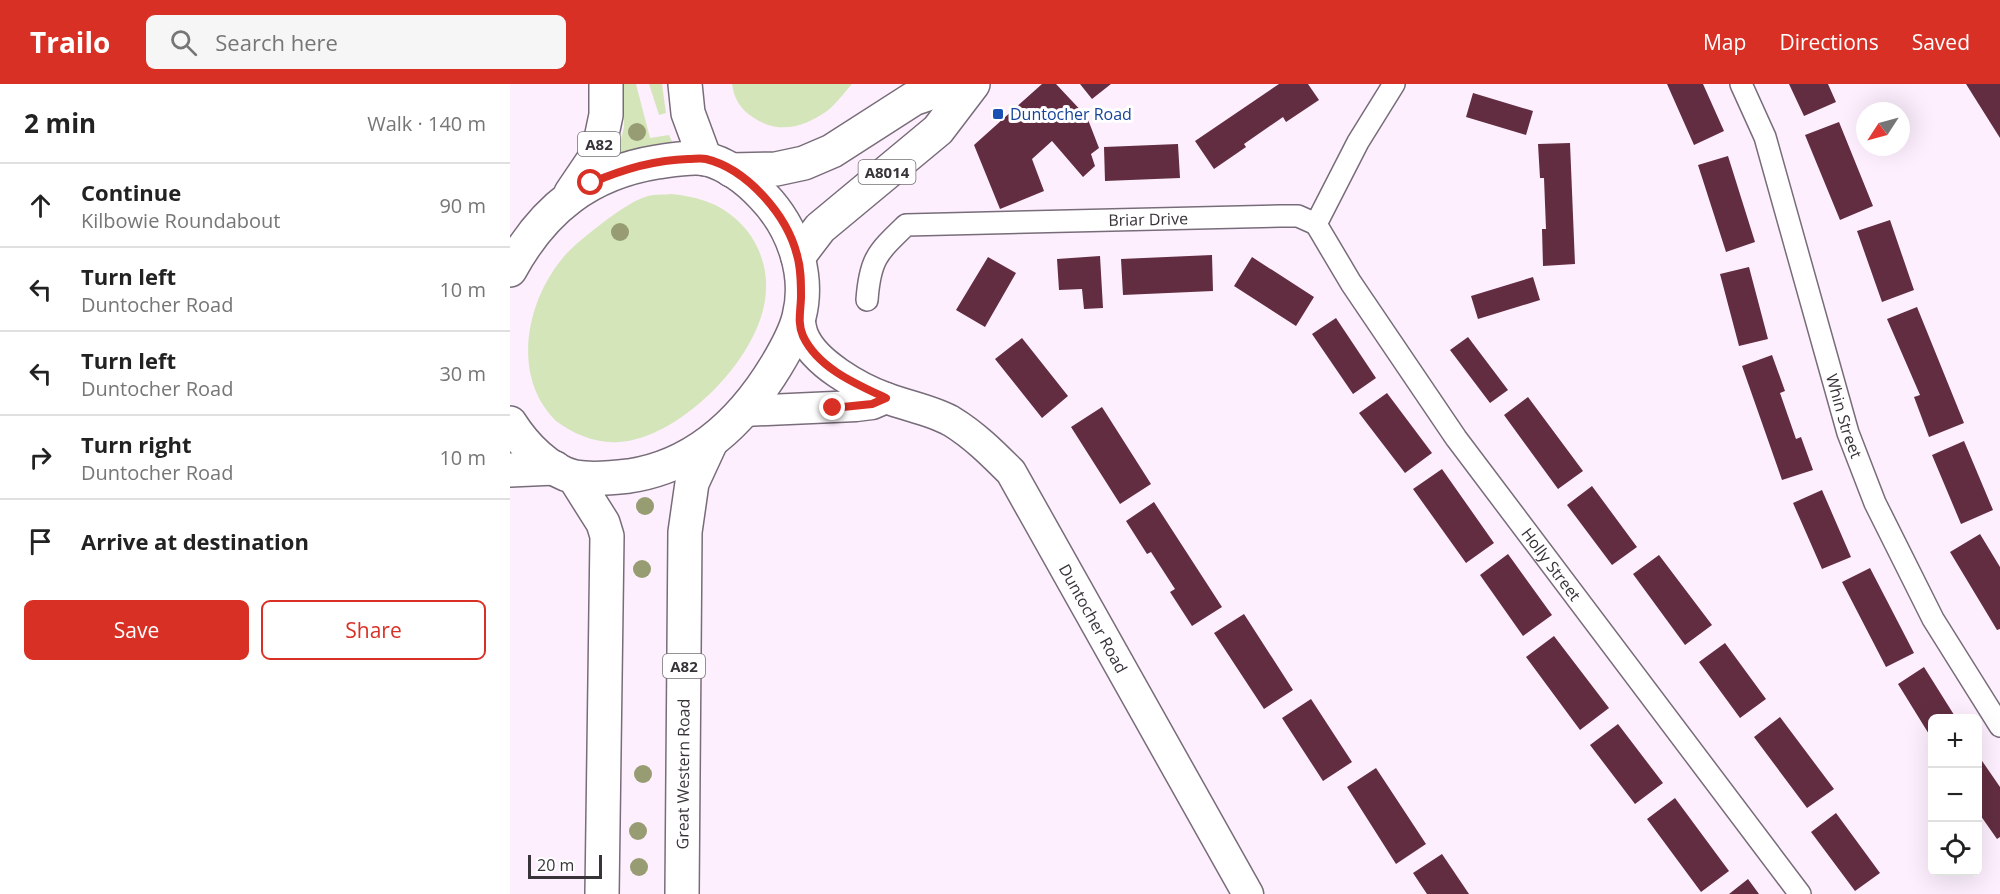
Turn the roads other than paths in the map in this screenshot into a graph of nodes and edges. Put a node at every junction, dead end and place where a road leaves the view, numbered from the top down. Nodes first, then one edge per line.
1 (606, 84) edge
2 (685, 84) edge
3 (957, 84) edge
4 (972, 84) edge
5 (1394, 84) edge
6 (1742, 84) edge
7 (718, 164) junction
8 (569, 197) junction
9 (1316, 224) junction
10 (798, 257) junction
11 (510, 270) edge
12 (867, 300) dead end
13 (799, 317) junction
14 (886, 398) junction
15 (744, 411) junction
16 (510, 423) edge
17 (710, 444) junction
18 (510, 470) edge
19 (564, 472) junction
20 (2000, 726) edge
21 (602, 894) edge
22 (682, 894) edge
23 (1248, 894) edge
24 (1800, 894) edge

1 - 8 main road, A82
2 - 7 main road
3 - 7 main road, A8014
4 - 10 main road, A8014
5 - 9 street
6 - 20 street, Whin Street
7 - 8 main road, A82
7 - 10 main road, A82
8 - 11 main road, A82
9 - 12 street, Briar Drive
9 - 24 street, Holly Street
10 - 13 main road, A82
13 - 14 main road, Duntocher Road
13 - 15 main road, A82
14 - 15 main road
14 - 23 main road, Duntocher Road
15 - 17 main road, A82
16 - 19 main road
17 - 19 main road, A82
17 - 22 main road, Great Western Road / A82
18 - 19 main road
19 - 21 main road

